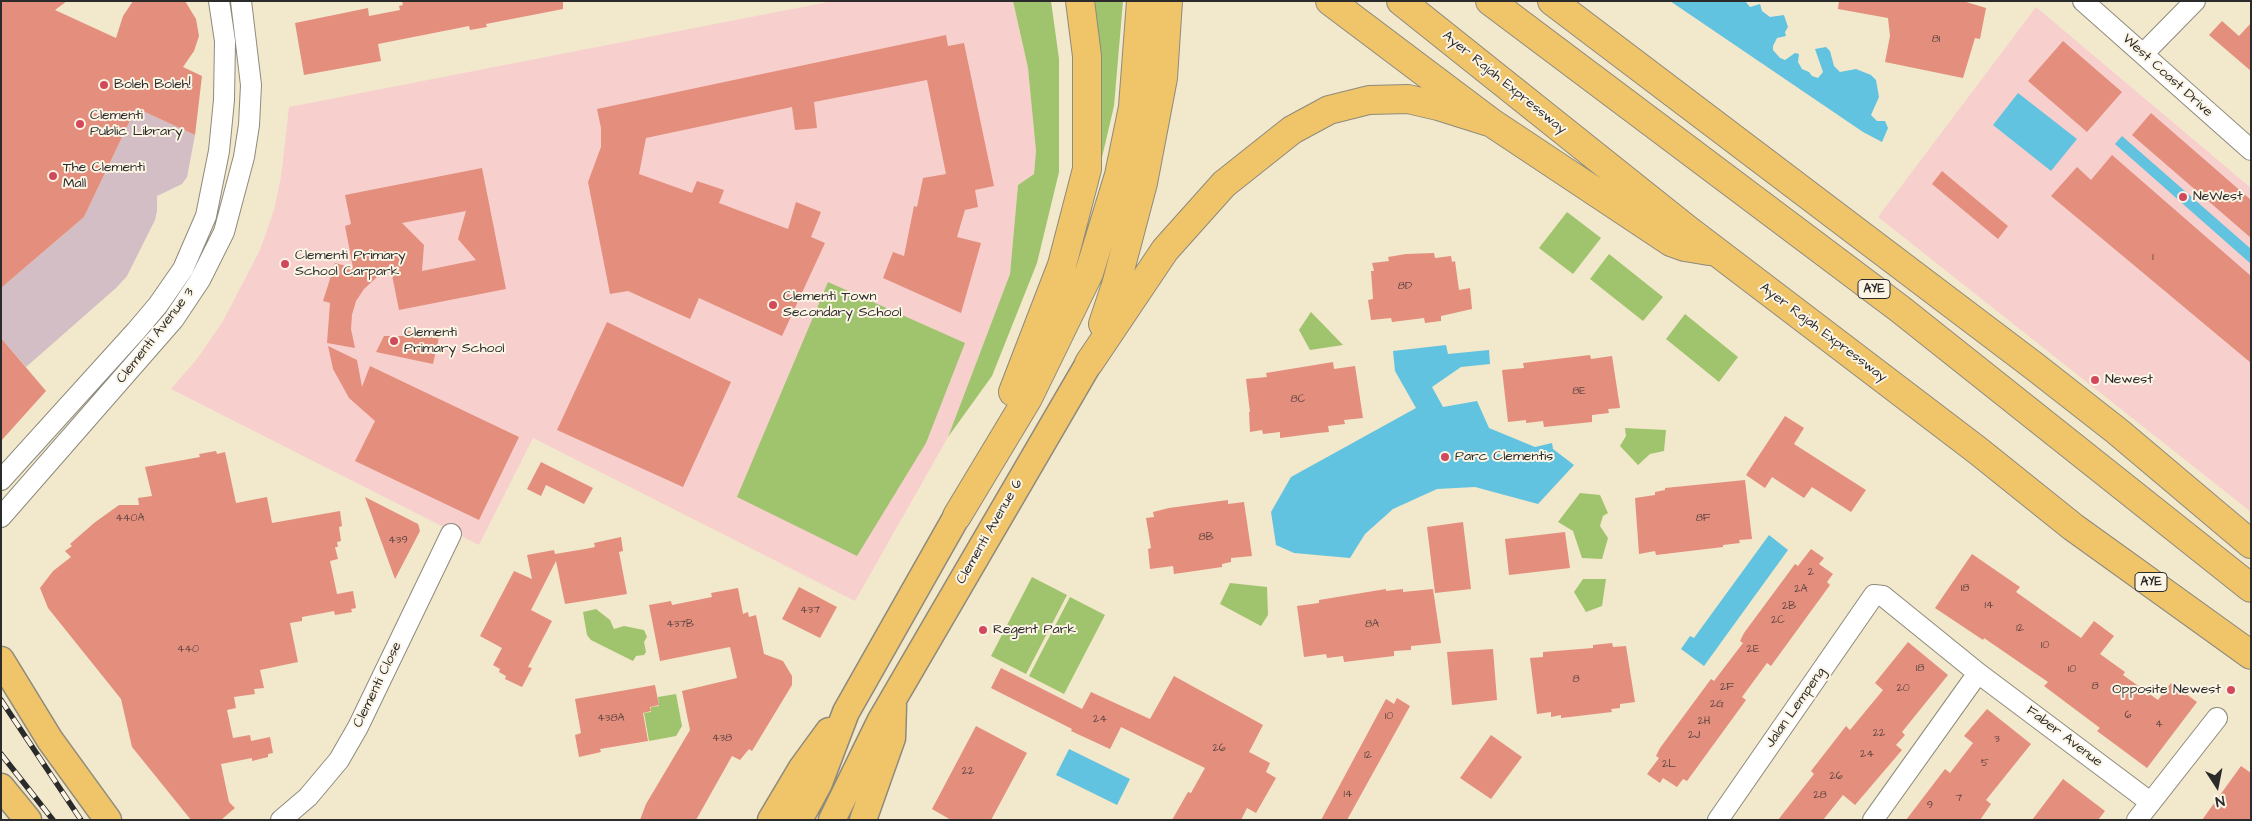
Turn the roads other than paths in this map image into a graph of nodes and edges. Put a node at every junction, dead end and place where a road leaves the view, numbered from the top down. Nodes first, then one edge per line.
1 (218, 1) edge
2 (241, 1) edge
3 (1080, 1) edge
4 (1141, 1) edge
5 (1168, 1) edge
6 (1330, 1) edge
7 (1401, 1) edge
8 (1490, 1) edge
9 (1552, 1) edge
10 (2083, 1) edge
11 (2195, 1) edge
12 (2143, 54) junction
13 (1492, 124) junction
14 (2251, 150) edge
15 (1718, 252) junction
16 (1089, 363) junction
17 (1, 480) edge
18 (957, 516) junction
19 (1, 517) edge
20 (451, 534) dead end
21 (2251, 544) edge
22 (2251, 588) edge
23 (1874, 595) joint
24 (2251, 655) edge
25 (1, 660) edge
26 (1978, 673) junction
27 (893, 702) junction
28 (846, 712) junction
29 (2218, 718) dead end
30 (1, 787) edge
31 (2150, 802) junction
32 (28, 820) edge
33 (108, 820) edge
34 (281, 820) edge
35 (771, 820) edge
36 (799, 820) edge
37 (832, 820) edge
38 (863, 820) edge
39 (1718, 820) edge
40 (1874, 820) edge
41 (2137, 820) edge

1 - 17 street, Clementi Avenue 3
2 - 19 street, Clementi Avenue 3
3 - 18 highway
4 - 18 highway
5 - 16 highway
6 - 13 highway
7 - 15 highway, Ayer Rajah Expressway / AYE
8 - 22 highway, AYE
9 - 21 highway
10 - 12 street, West Coast Drive
11 - 12 street
12 - 14 street, West Coast Drive
13 - 15 highway
13 - 16 highway
15 - 24 highway, Ayer Rajah Expressway / AYE
16 - 27 main road, Clementi Avenue 6
18 - 28 main road
20 - 34 street, Clementi Close
23 - 26 street, Faber Avenue
23 - 39 street, Jalan Lempeng
25 - 33 main road
26 - 31 street, Faber Avenue
26 - 40 street
27 - 37 main road, Clementi Avenue 6
27 - 38 main road, Clementi Avenue 6
28 - 35 main road
28 - 36 main road
29 - 31 street
30 - 32 main road
31 - 41 street

